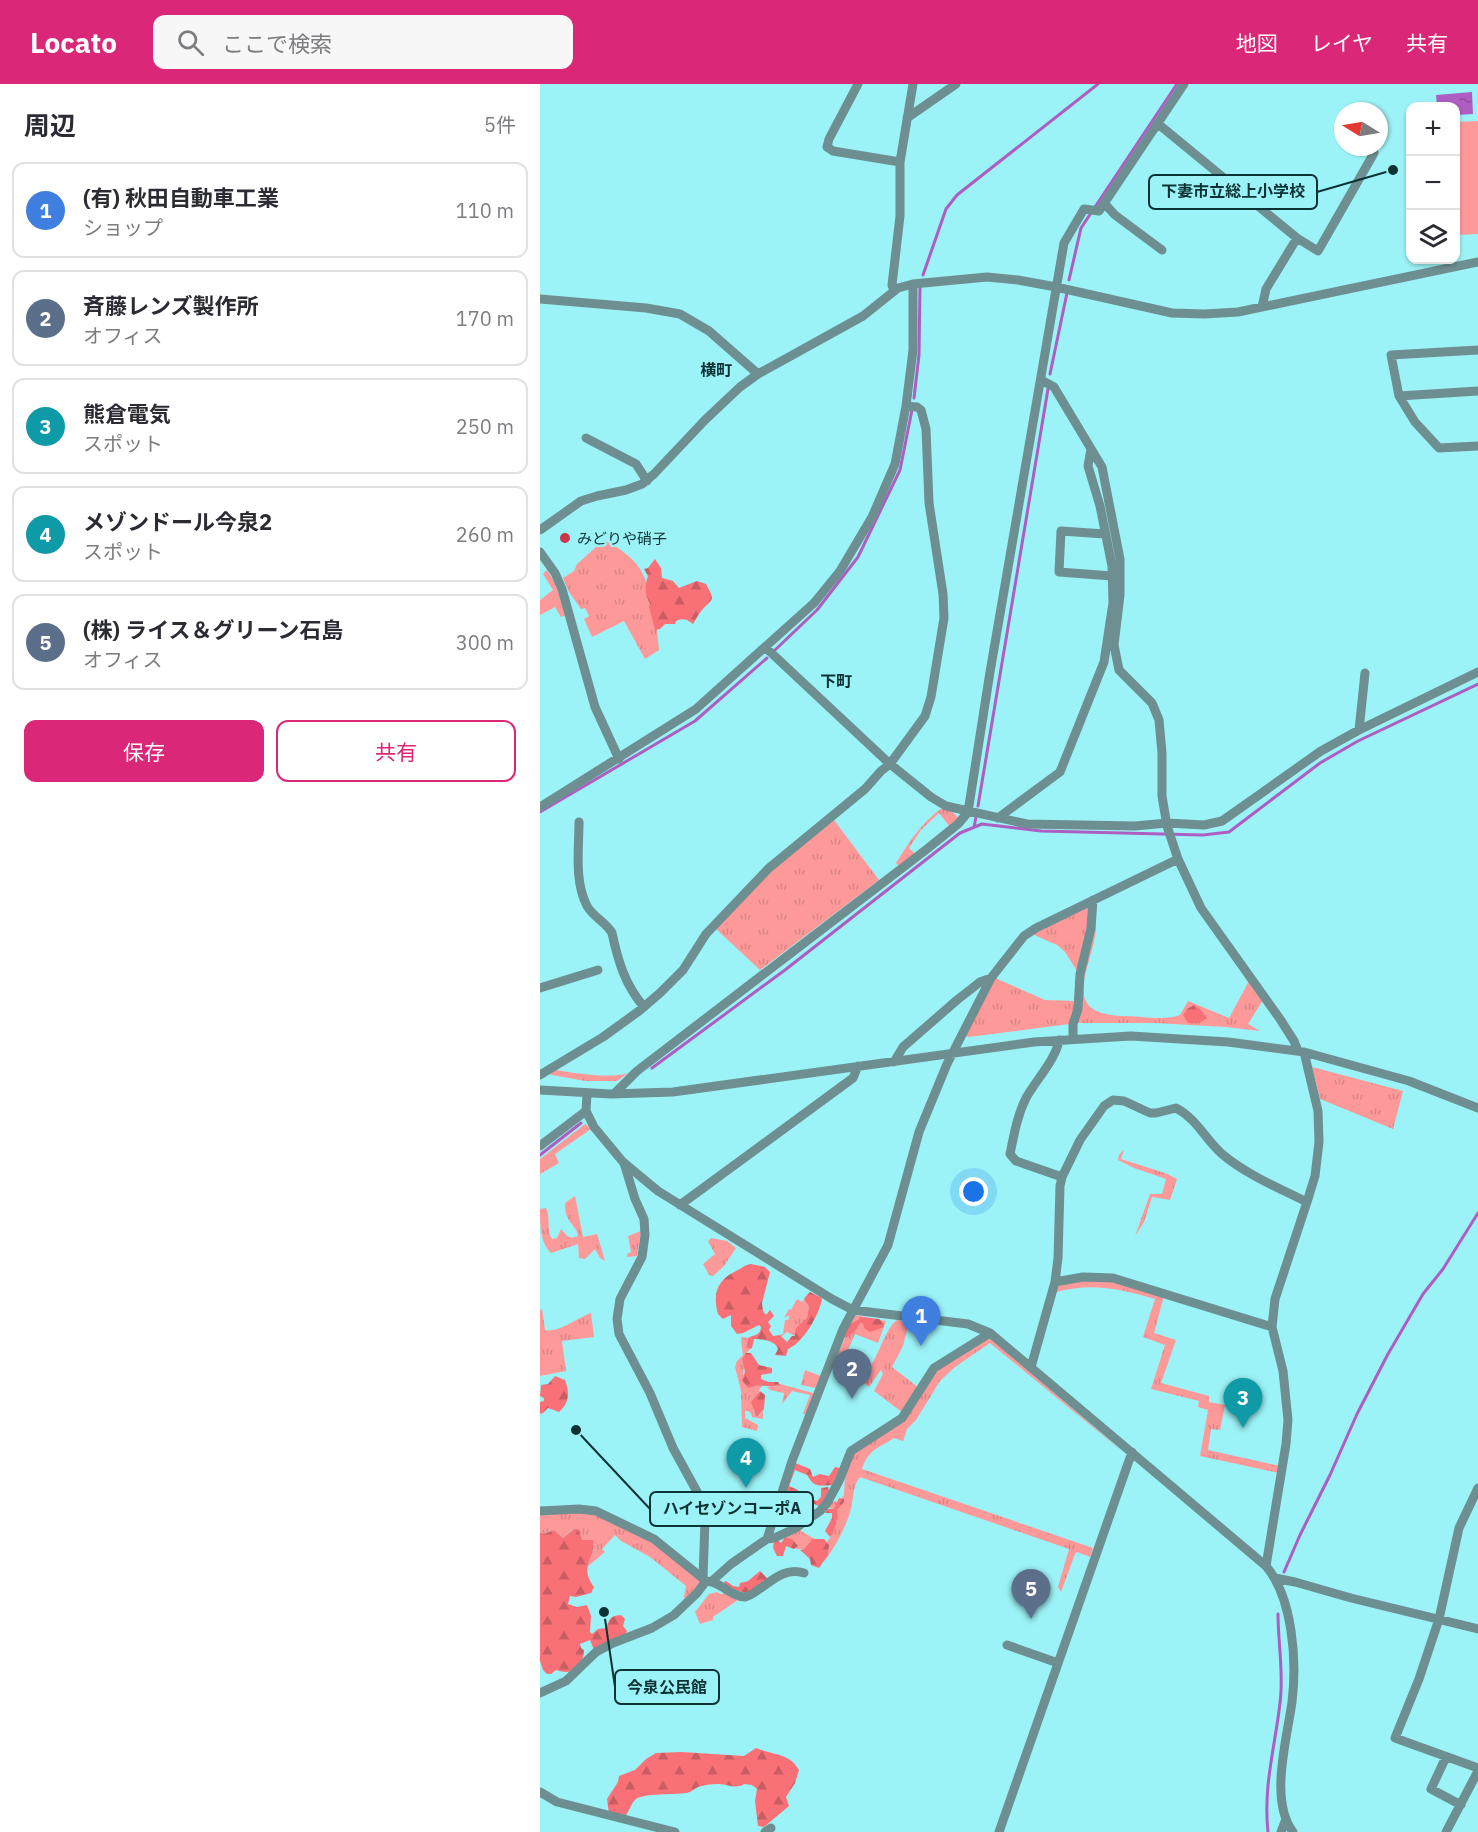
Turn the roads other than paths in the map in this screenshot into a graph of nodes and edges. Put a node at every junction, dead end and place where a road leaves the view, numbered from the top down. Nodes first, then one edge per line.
1 (858, 84) edge
2 (913, 84) edge
3 (956, 84) edge
4 (1184, 84) edge
5 (907, 118) junction
6 (1157, 123) junction
7 (1372, 156) edge
8 (900, 162) junction
9 (1102, 207) junction
10 (1297, 238) junction
11 (1162, 250) dead end
12 (1478, 262) edge
13 (913, 284) junction
14 (1056, 287) junction
15 (894, 291) junction
16 (540, 299) edge
17 (1262, 307) junction
18 (1478, 350) edge
19 (758, 374) junction
20 (1041, 380) junction
21 (1478, 391) edge
22 (1399, 396) junction
23 (906, 406) junction
24 (586, 438) dead end
25 (1478, 446) edge
26 (1091, 449) junction
27 (647, 480) junction
28 (540, 530) edge
29 (1106, 534) junction
30 (540, 552) edge
31 (1112, 576) junction
32 (766, 648) junction
33 (1478, 672) edge
34 (1365, 673) dead end
35 (1359, 730) junction
36 (619, 759) junction
37 (890, 764) junction
38 (540, 807) edge
39 (968, 812) junction
40 (998, 818) junction
41 (579, 822) dead end
42 (1167, 824) junction
43 (1178, 859) junction
44 (1093, 900) junction
45 (598, 970) dead end
46 (991, 978) junction
47 (540, 988) edge
48 (644, 1007) junction
49 (1073, 1039) junction
50 (1059, 1040) junction
51 (1301, 1052) junction
52 (952, 1054) junction
53 (894, 1062) junction
54 (858, 1066) junction
55 (540, 1075) edge
56 (540, 1090) edge
57 (587, 1094) junction
58 (614, 1094) junction
59 (1478, 1108) edge
60 (586, 1111) junction
61 (540, 1146) edge
62 (623, 1162) junction
63 (1062, 1177) junction
64 (1307, 1202) junction
65 (680, 1205) junction
66 (1055, 1282) junction
67 (853, 1310) junction
68 (1272, 1327) junction
69 (990, 1333) junction
70 (1031, 1367) junction
71 (1132, 1452) junction
72 (1478, 1488) edge
73 (540, 1511) edge
74 (767, 1539) junction
75 (1266, 1566) junction
76 (804, 1573) dead end
77 (1275, 1578) junction
78 (707, 1580) junction
79 (1439, 1619) junction
80 (1478, 1629) edge
81 (1007, 1645) dead end
82 (1058, 1663) junction
83 (540, 1693) edge
84 (1446, 1757) junction
85 (1478, 1769) edge
86 (540, 1792) edge
87 (1461, 1804) junction
88 (1286, 1819) junction
89 (675, 1832) edge
90 (999, 1832) edge
91 (1281, 1832) edge
92 (1293, 1832) edge
93 (1446, 1832) edge

1 - 8 street
2 - 5 street
3 - 5 street
4 - 6 street
5 - 8 street
6 - 9 street
6 - 10 street
7 - 10 street
8 - 15 street
9 - 11 street
9 - 14 street
10 - 17 street
12 - 17 street
13 - 14 street
13 - 15 street
13 - 23 street
14 - 17 street
14 - 20 street
15 - 19 street
16 - 19 street
18 - 22 street
19 - 27 street
20 - 26 street
20 - 39 street
21 - 22 street
22 - 25 street
23 - 32 street
23 - 37 street
24 - 27 street
26 - 29 street
26 - 42 street
27 - 28 street
29 - 31 street
29 - 31 street
30 - 36 street
31 - 40 street
32 - 36 street
32 - 37 street
33 - 35 street
34 - 35 street
35 - 42 street
36 - 38 street
37 - 39 street
37 - 48 street
39 - 40 street
39 - 58 street
40 - 42 street
41 - 48 street
42 - 43 street
43 - 44 street
43 - 51 street
44 - 46 street
44 - 49 street
45 - 47 street
46 - 52 street
46 - 53 street
48 - 55 street
49 - 50 street
49 - 51 street
50 - 52 street
50 - 63 street
51 - 59 street
51 - 64 street
52 - 53 street
52 - 67 street
53 - 54 street
54 - 58 street
54 - 65 street
56 - 57 street
57 - 58 street
57 - 60 street
60 - 61 street
60 - 62 street
62 - 65 street
62 - 78 street
63 - 64 street
63 - 66 street
64 - 68 street
65 - 67 street
66 - 68 street
66 - 70 street
67 - 69 street
67 - 74 street
68 - 75 street
69 - 70 street
69 - 74 street
70 - 71 street
71 - 75 street
71 - 82 street
72 - 79 street
73 - 78 street
74 - 78 street
75 - 77 street
76 - 78 street
77 - 79 street
77 - 88 street
78 - 83 street
79 - 80 street
79 - 84 street
81 - 82 street
82 - 90 street
84 - 85 street
84 - 87 street
85 - 87 street
86 - 89 street
87 - 93 street
88 - 91 street
88 - 92 street

